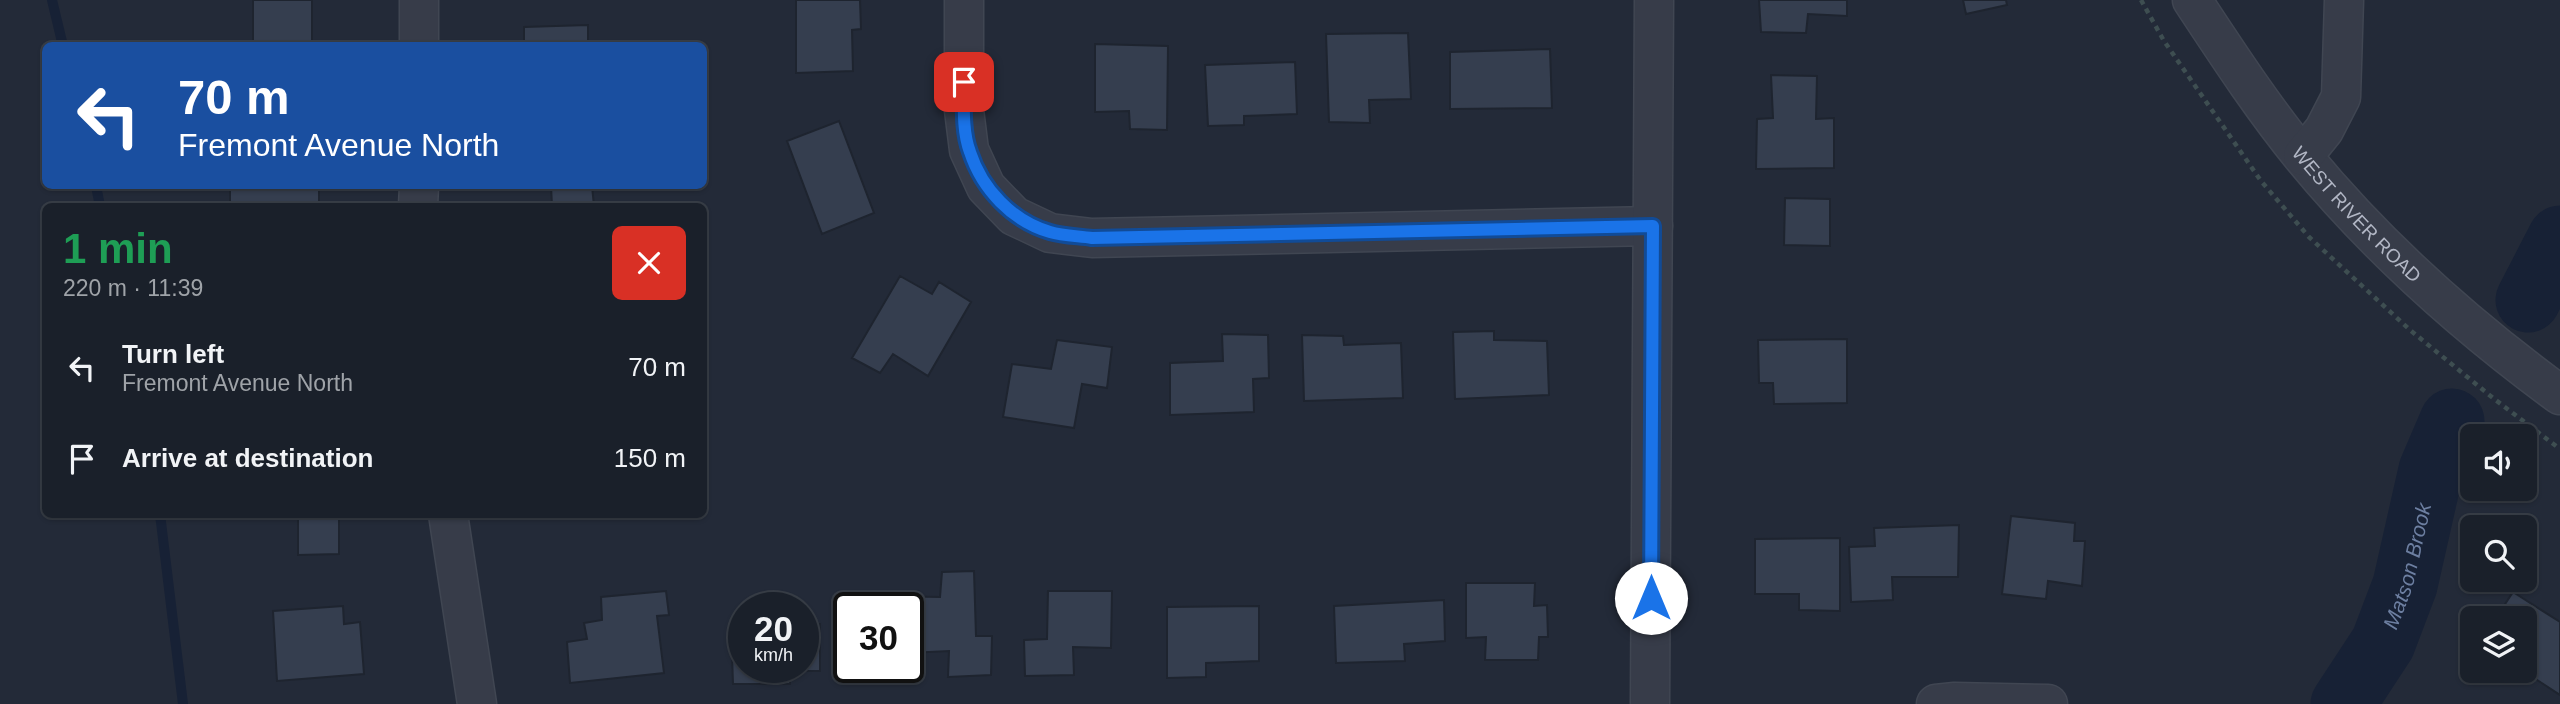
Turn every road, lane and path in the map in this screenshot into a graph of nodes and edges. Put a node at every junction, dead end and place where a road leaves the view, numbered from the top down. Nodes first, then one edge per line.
1 (419, 0) edge
2 (964, 0) edge
3 (1654, 0) edge
4 (2192, 0) edge
5 (2344, 0) edge
6 (419, 42) edge
7 (2302, 156) junction
8 (1653, 226) junction
9 (2560, 395) edge
10 (449, 518) edge
11 (477, 704) edge
12 (1650, 704) edge
13 (1937, 704) edge
14 (2048, 704) edge

1 - 6 street
2 - 8 street
3 - 8 street
4 - 7 street, WEST RIVER ROAD
5 - 7 street
7 - 9 street, WEST RIVER ROAD
8 - 12 street
10 - 11 street
13 - 14 street

